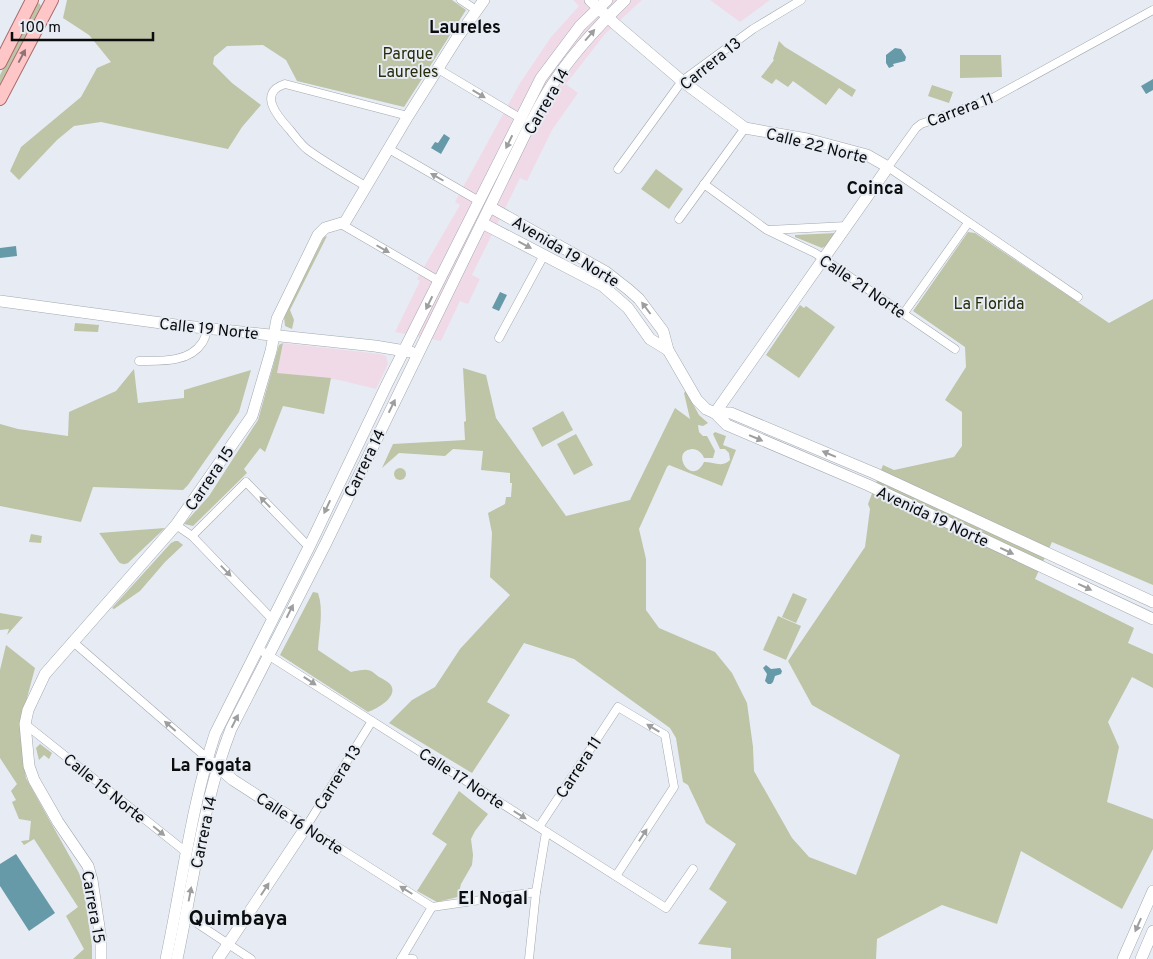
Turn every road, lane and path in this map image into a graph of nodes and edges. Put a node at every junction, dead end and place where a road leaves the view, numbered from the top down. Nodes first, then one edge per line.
1 (32, 0) edge
2 (52, 0) edge
3 (461, 0) edge
4 (484, 0) edge
5 (607, 0) edge
6 (625, 0) edge
7 (802, 0) edge
8 (594, 4) edge
9 (476, 10) junction
10 (1153, 10) edge
11 (607, 17) junction
12 (0, 63) edge
13 (438, 69) junction
14 (682, 82) junction
15 (0, 99) edge
16 (408, 116) junction
17 (520, 118) junction
18 (745, 128) junction
19 (389, 149) junction
20 (888, 167) junction
21 (618, 169) dead end
22 (704, 184) junction
23 (367, 187) junction
24 (479, 201) junction
25 (490, 207) junction
26 (678, 219) dead end
27 (482, 223) junction
28 (968, 223) junction
29 (341, 224) junction
30 (848, 226) junction
31 (767, 230) junction
32 (544, 255) junction
33 (824, 259) junction
34 (439, 281) junction
35 (1078, 297) dead end
36 (0, 302) edge
37 (904, 313) junction
38 (208, 328) junction
39 (273, 335) junction
40 (499, 338) dead end
41 (955, 349) dead end
42 (406, 350) junction
43 (668, 350) junction
44 (417, 354) junction
45 (139, 361) dead end
46 (716, 413) junction
47 (176, 525) junction
48 (192, 536) junction
49 (309, 546) junction
50 (1153, 602) edge
51 (272, 619) junction
52 (1153, 619) edge
53 (72, 641) junction
54 (258, 648) junction
55 (268, 655) junction
56 (372, 721) junction
57 (25, 724) junction
58 (207, 758) junction
59 (218, 767) junction
60 (306, 827) junction
61 (543, 829) junction
62 (186, 852) junction
63 (692, 869) dead end
64 (616, 876) junction
65 (1153, 891) edge
66 (536, 892) junction
67 (432, 907) junction
68 (186, 916) junction
69 (1153, 931) edge
70 (228, 944) junction
71 (102, 959) edge
72 (166, 959) edge
73 (178, 959) edge
74 (218, 959) edge
75 (251, 959) edge
76 (401, 959) edge
77 (412, 959) edge
78 (529, 959) edge
79 (1123, 959) edge
80 (1141, 959) edge

1 - 12 main road
15 -> 2 main road
3 - 9 street
4 - 9 street, Carrera 15
5 - 8 street, Carrera 14
6 - 11 street, Carrera 14
7 - 14 street, Carrera 13
8 - 11 street, Calle 22 Norte
8 - 17 street, Carrera 14
9 - 13 street, Carrera 15
10 - 20 street, Carrera 11
11 - 14 street, Calle 22 Norte
25 -> 11 street, Carrera 14
13 - 16 street, Carrera 15
13 -> 17 street
14 - 18 street, Calle 22 Norte
14 - 21 street, Carrera 13
16 - 19 street, Carrera 15
16 - 23 street
17 -> 24 street, Carrera 14
18 - 20 street, Calle 22 Norte
18 - 22 street
19 - 23 street, Carrera 15
24 -> 19 street
20 - 28 street, Calle 22 Norte
20 - 30 street, Carrera 11
22 - 26 street
22 - 31 street, Calle 21 Norte
23 - 29 street, Carrera 15
24 - 34 street, Carrera 14
25 - 27 street, Carrera 14
43 -> 25 street, Avenida 19 Norte
27 -> 32 street, Avenida 19 Norte
27 - 44 street, Carrera 14
28 - 35 street, Calle 22 Norte
28 - 37 street
29 -> 34 street
29 - 39 street, Carrera 15
30 - 31 street, Calle 21 Norte
30 - 33 street, Carrera 11
31 - 33 street, Calle 21 Norte
32 - 40 street
32 - 43 street, Avenida 19 Norte
33 - 37 street, Calle 21 Norte
33 - 46 street, Carrera 11
34 -> 42 street, Carrera 14
36 - 38 street, Calle 19 Norte
37 - 41 street, Calle 21 Norte
38 - 39 street, Calle 19 Norte
38 - 45 street
39 - 42 street, Calle 19 Norte
39 - 47 street, Carrera 15
42 - 44 street, Calle 19 Norte
42 -> 49 street, Carrera 14
43 - 46 street, Avenida 19 Norte
55 -> 44 street, Carrera 14
50 -> 46 street, Avenida 19 Norte
46 -> 52 street, Avenida 19 Norte
47 - 48 street
47 - 53 street, Carrera 15
49 -> 48 street, Carrera 15
48 -> 51 street
49 - 51 street, Carrera 14
51 - 54 street, Carrera 14
53 - 57 street, Carrera 15
58 -> 53 street, Calle 16 Norte
54 - 55 street, Calle 17 Norte
54 - 58 street, Carrera 14
55 -> 56 street, Calle 17 Norte
59 -> 55 street, Carrera 14
56 - 60 street, Carrera 13
56 -> 61 street, Calle 17 Norte
57 -> 62 street, Calle 15 Norte
57 - 71 street, Carrera 15
58 - 59 street, Calle 16 Norte
58 - 62 street, Carrera 14
59 - 60 street, Calle 16 Norte
68 -> 59 street, Carrera 14
67 -> 60 street, Calle 16 Norte
70 -> 60 street, Carrera 13
61 - 64 street, Calle 17 Norte
64 -> 61 street, Carrera 11
61 - 66 street, Carrera 11
62 - 72 street, Carrera 14
63 - 64 street, Calle 17 Norte
65 -> 79 street
66 - 67 street
66 - 78 street, Carrera 11
67 - 76 street
68 - 70 street
68 - 73 street, Carrera 14
69 - 80 street
70 - 74 street, Carrera 13
70 - 75 street
76 - 77 street

